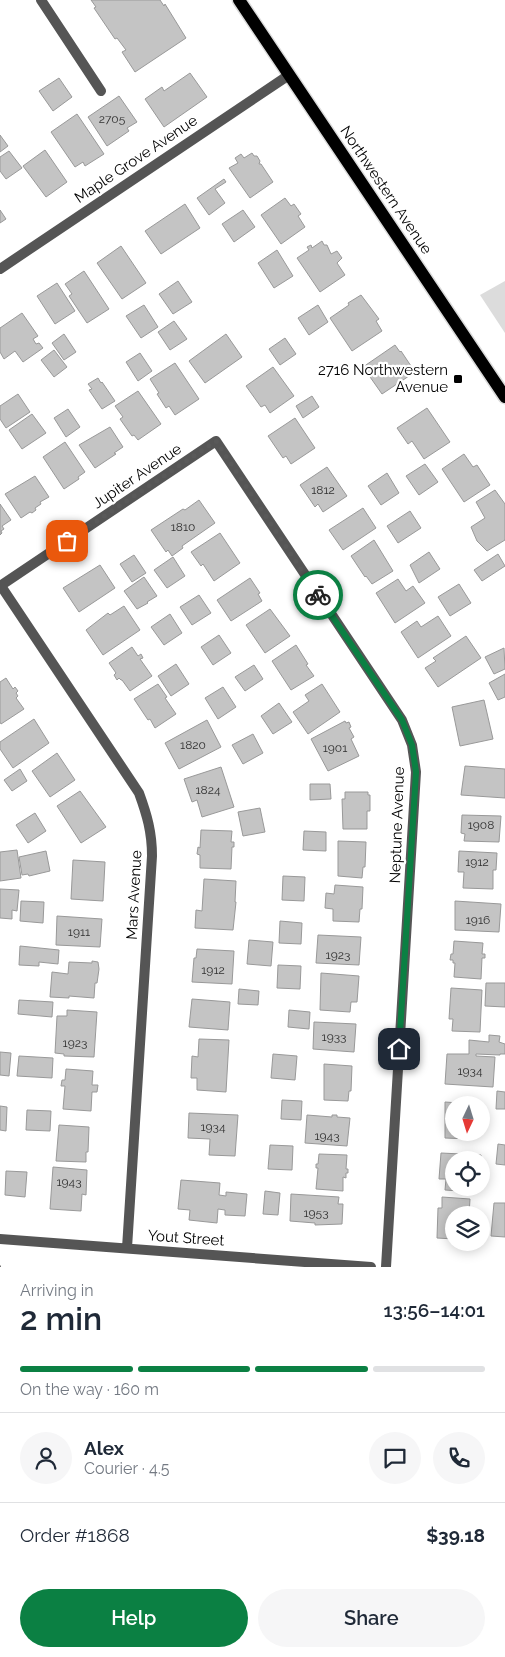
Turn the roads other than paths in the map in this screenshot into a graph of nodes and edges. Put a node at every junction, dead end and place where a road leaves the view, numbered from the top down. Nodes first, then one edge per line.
1 (42, 0) edge
2 (239, 0) edge
3 (289, 75) junction
4 (101, 91) dead end
5 (0, 269) edge
6 (500, 380) edge
7 (505, 397) edge
8 (216, 441) joint
9 (0, 586) edge
10 (0, 1239) edge
11 (127, 1248) junction
12 (371, 1267) edge
13 (386, 1267) edge

1 - 4 street
2 - 3 main road, Northwestern Avenue
3 - 5 street, Maple Grove Avenue
3 - 6 main road, Northwestern Avenue
6 - 7 main road, Northwestern Avenue
8 - 9 street, Jupiter Avenue
8 - 13 street, Neptune Avenue
9 - 11 street, Mars Avenue
10 - 11 street, Yout Street
11 - 12 street, Yout Street

